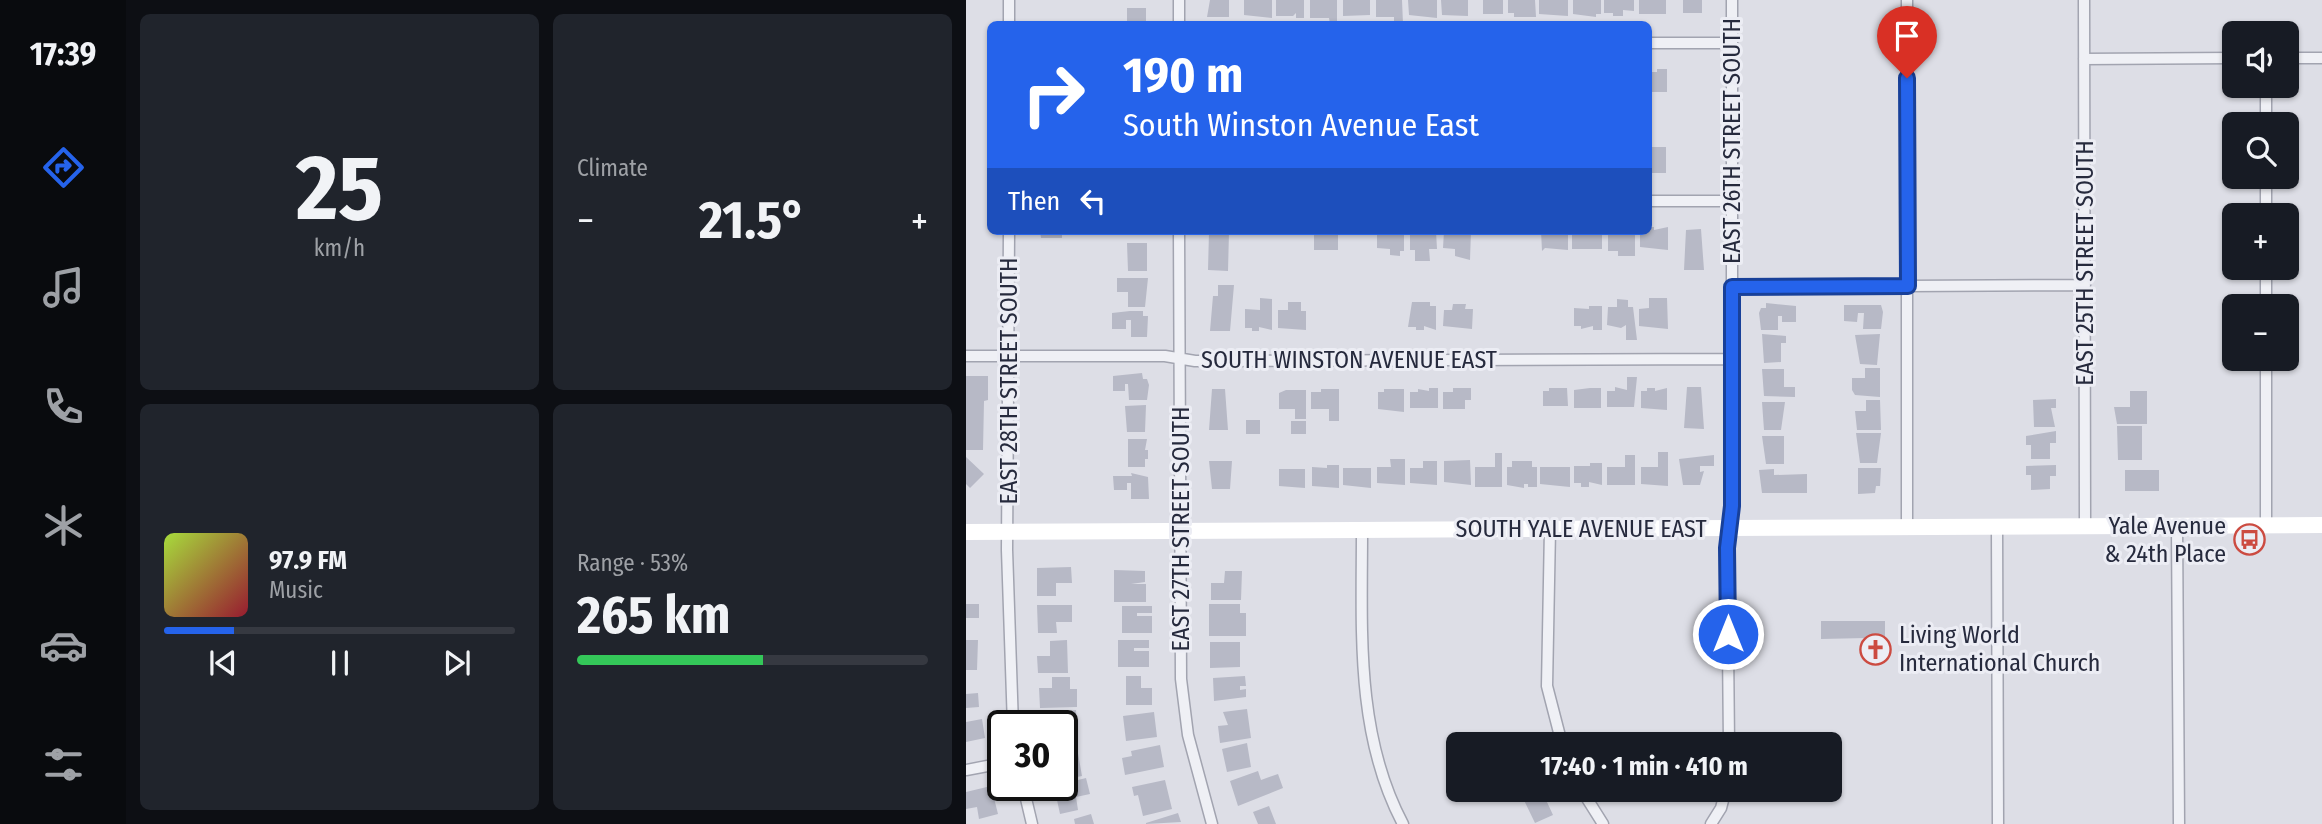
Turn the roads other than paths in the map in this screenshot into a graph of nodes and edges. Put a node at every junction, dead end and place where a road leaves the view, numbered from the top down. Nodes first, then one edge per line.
1 (1009, 0) edge
2 (1179, 0) edge
3 (1732, 0) edge
4 (1907, 0) edge
5 (2084, 0) edge
6 (1009, 21) edge
7 (1179, 21) edge
8 (1652, 43) edge
9 (1732, 43) junction
10 (2084, 58) junction
11 (2222, 58) edge
12 (2299, 58) edge
13 (2322, 58) edge
14 (1652, 201) edge
15 (1732, 201) junction
16 (1009, 235) edge
17 (1179, 235) edge
18 (2085, 285) junction
19 (1908, 286) junction
20 (1732, 287) junction
21 (966, 356) edge
22 (1009, 356) junction
23 (1180, 359) junction
24 (1732, 359) junction
25 (2266, 371) edge
26 (2177, 525) junction
27 (2266, 525) junction
28 (2322, 525) edge
29 (2085, 526) junction
30 (1997, 527) junction
31 (1729, 528) junction
32 (1908, 528) junction
33 (1550, 529) junction
34 (1362, 530) junction
35 (1180, 531) junction
36 (966, 532) edge
37 (1008, 532) junction
38 (1012, 710) edge
39 (1559, 732) edge
40 (1728, 732) edge
41 (987, 766) edge
42 (966, 770) edge
43 (1027, 801) edge
44 (1589, 802) edge
45 (1723, 802) edge
46 (1032, 824) edge
47 (1212, 824) edge
48 (1403, 824) edge
49 (1603, 824) edge
50 (1711, 824) edge
51 (1998, 824) edge
52 (2179, 824) edge

1 - 6 street
2 - 7 street
3 - 9 street, EAST 26TH STREET SOUTH
4 - 19 street
5 - 10 street, EAST 25TH STREET SOUTH
8 - 9 street
9 - 15 street, EAST 26TH STREET SOUTH
10 - 11 street
10 - 18 street, EAST 25TH STREET SOUTH
12 - 13 street
14 - 15 street
15 - 20 street, EAST 26TH STREET SOUTH
16 - 22 street, EAST 28TH STREET SOUTH
17 - 23 street, EAST 27TH STREET SOUTH
18 - 19 street
18 - 29 street, EAST 25TH STREET SOUTH
19 - 20 street
19 - 32 street
20 - 24 street, EAST 26TH STREET SOUTH
21 - 22 street, SOUTH WINSTON AVENUE EAST
22 - 23 street, SOUTH WINSTON AVENUE EAST
22 - 37 street, EAST 28TH STREET SOUTH
23 - 24 street, SOUTH WINSTON AVENUE EAST
23 - 35 street, EAST 27TH STREET SOUTH
24 - 31 street, EAST 26TH STREET SOUTH
25 - 27 street
26 - 27 main road, SOUTH YALE AVENUE EAST
26 - 29 main road, SOUTH YALE AVENUE EAST
26 - 52 street
27 - 28 main road, SOUTH YALE AVENUE EAST
29 - 30 main road, SOUTH YALE AVENUE EAST
30 - 32 main road, SOUTH YALE AVENUE EAST
30 - 51 street
31 - 32 main road, SOUTH YALE AVENUE EAST
31 - 33 main road, SOUTH YALE AVENUE EAST
31 - 40 street, EAST 26TH STREET SOUTH
33 - 34 main road, SOUTH YALE AVENUE EAST
33 - 39 street
34 - 35 main road, SOUTH YALE AVENUE EAST
34 - 48 street
35 - 37 main road, SOUTH YALE AVENUE EAST
35 - 47 street, EAST 27TH STREET SOUTH
36 - 37 main road, SOUTH YALE AVENUE EAST
37 - 38 street, EAST 28TH STREET SOUTH
41 - 42 street
43 - 46 street
44 - 49 street
45 - 50 street

